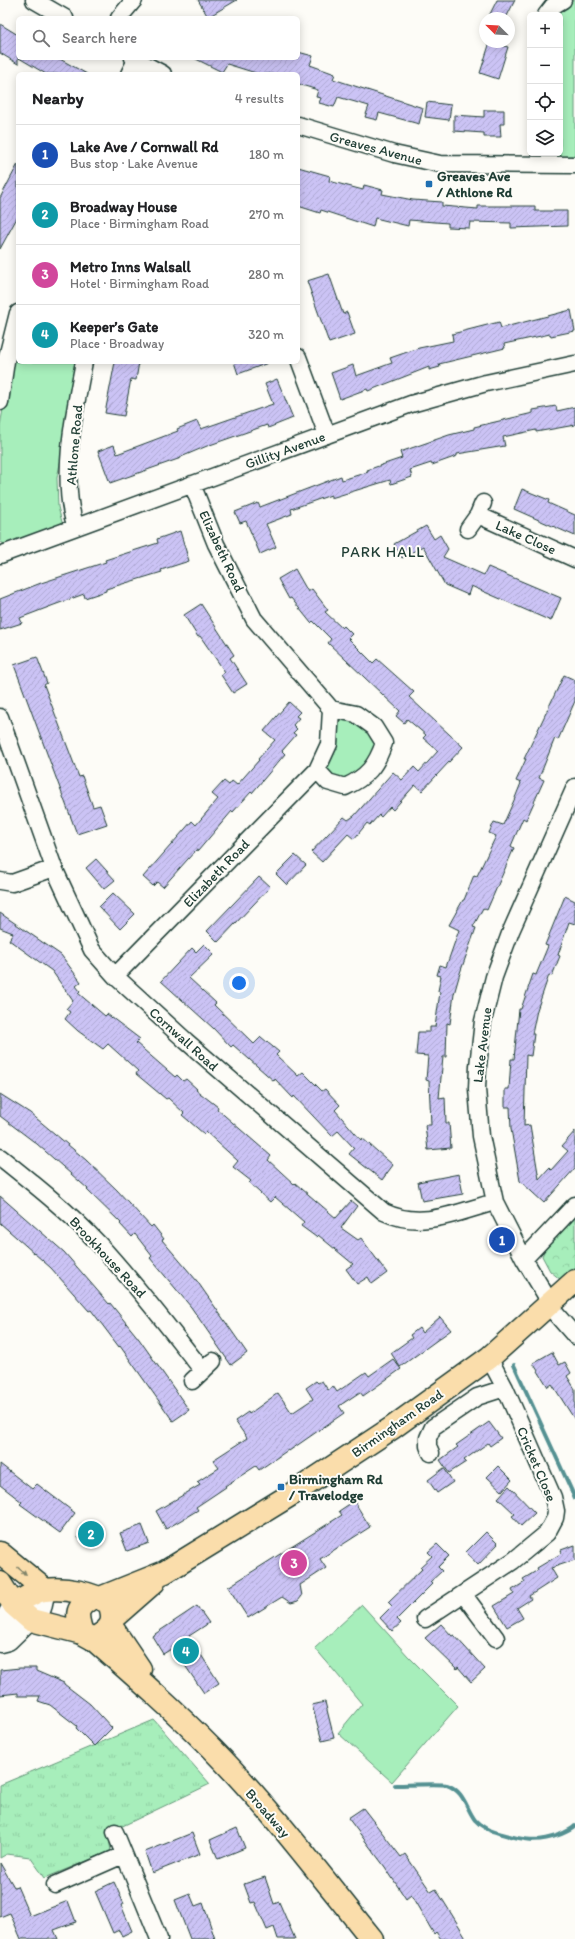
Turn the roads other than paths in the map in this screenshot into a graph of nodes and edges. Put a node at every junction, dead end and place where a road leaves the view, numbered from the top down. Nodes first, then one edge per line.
1 (34, 0) edge
2 (134, 0) edge
3 (563, 0) edge
4 (548, 12) edge
5 (62, 16) edge
6 (121, 16) edge
7 (135, 60) edge
8 (137, 60) edge
9 (130, 72) edge
10 (159, 72) edge
11 (300, 126) edge
12 (531, 159) edge
13 (575, 165) edge
14 (16, 321) edge
15 (300, 362) edge
16 (84, 364) edge
17 (575, 364) edge
18 (0, 402) edge
19 (327, 435) junction
20 (192, 484) junction
21 (76, 527) junction
22 (468, 529) dead end
23 (0, 555) edge
24 (575, 559) edge
25 (331, 709) junction
26 (0, 717) edge
27 (316, 770) junction
28 (575, 787) edge
29 (54, 868) junction
30 (0, 881) edge
31 (115, 976) junction
32 (0, 1157) edge
33 (494, 1202) junction
34 (575, 1205) edge
35 (524, 1259) junction
36 (575, 1281) edge
37 (549, 1306) junction
38 (575, 1336) edge
39 (489, 1358) junction
40 (203, 1371) dead end
41 (505, 1388) junction
42 (431, 1453) dead end
43 (0, 1553) edge
44 (165, 1572) junction
45 (0, 1583) edge
46 (44, 1590) junction
47 (464, 1595) junction
48 (97, 1598) junction
49 (14, 1605) junction
50 (425, 1619) dead end
51 (31, 1620) junction
52 (112, 1622) junction
53 (0, 1626) edge
54 (88, 1636) junction
55 (496, 1638) dead end
56 (0, 1642) edge
57 (157, 1694) junction
58 (115, 1832) dead end
59 (123, 1855) junction
60 (55, 1885) dead end
61 (159, 1939) edge
62 (372, 1939) edge

1 - 5 street
2 - 6 street
3 - 4 street
7 - 9 street
8 - 10 street
11 - 12 street, Greaves Avenue
12 - 13 street, Greaves Avenue
14 - 18 street
15 - 19 street
16 - 21 street, Athlone Road
17 - 19 street, Gillity Avenue
19 - 20 street, Gillity Avenue
20 - 21 street, Gillity Avenue
20 - 25 street, Elizabeth Road
21 - 23 street, Gillity Avenue
22 - 24 street, Lake Close
25 - 27 street, Elizabeth Road
25 - 27 street
26 - 29 street, Cornwall Road
27 - 31 street, Elizabeth Road
28 - 33 street, Lake Avenue
29 - 30 street
29 - 31 street, Cornwall Road
31 - 33 street, Cornwall Road
32 - 40 street, Brookhouse Road
33 - 35 street, Lake Avenue
34 - 35 street
35 - 37 street, Lake Avenue
36 - 37 highway, Birmingham Road
37 - 38 street, Lake Avenue
37 - 39 highway, Birmingham Road
39 - 41 street, Cricket Close
39 - 44 highway, Birmingham Road
41 - 42 street
41 - 47 street, Cricket Close
43 -> 46 highway
44 - 48 highway, Birmingham Road
44 - 52 highway, Birmingham Road
45 - 49 highway
46 - 48 highway
46 - 49 highway
46 - 51 street
47 - 50 street, Cricket Close
47 - 55 street
48 - 52 highway
48 - 54 highway
49 - 51 highway
49 - 53 street
51 - 54 highway
51 - 56 street
52 - 54 highway
52 - 57 highway, Broadway
54 - 57 highway, Broadway
57 - 62 highway, Broadway
58 - 59 street
59 - 60 street
59 - 61 street

